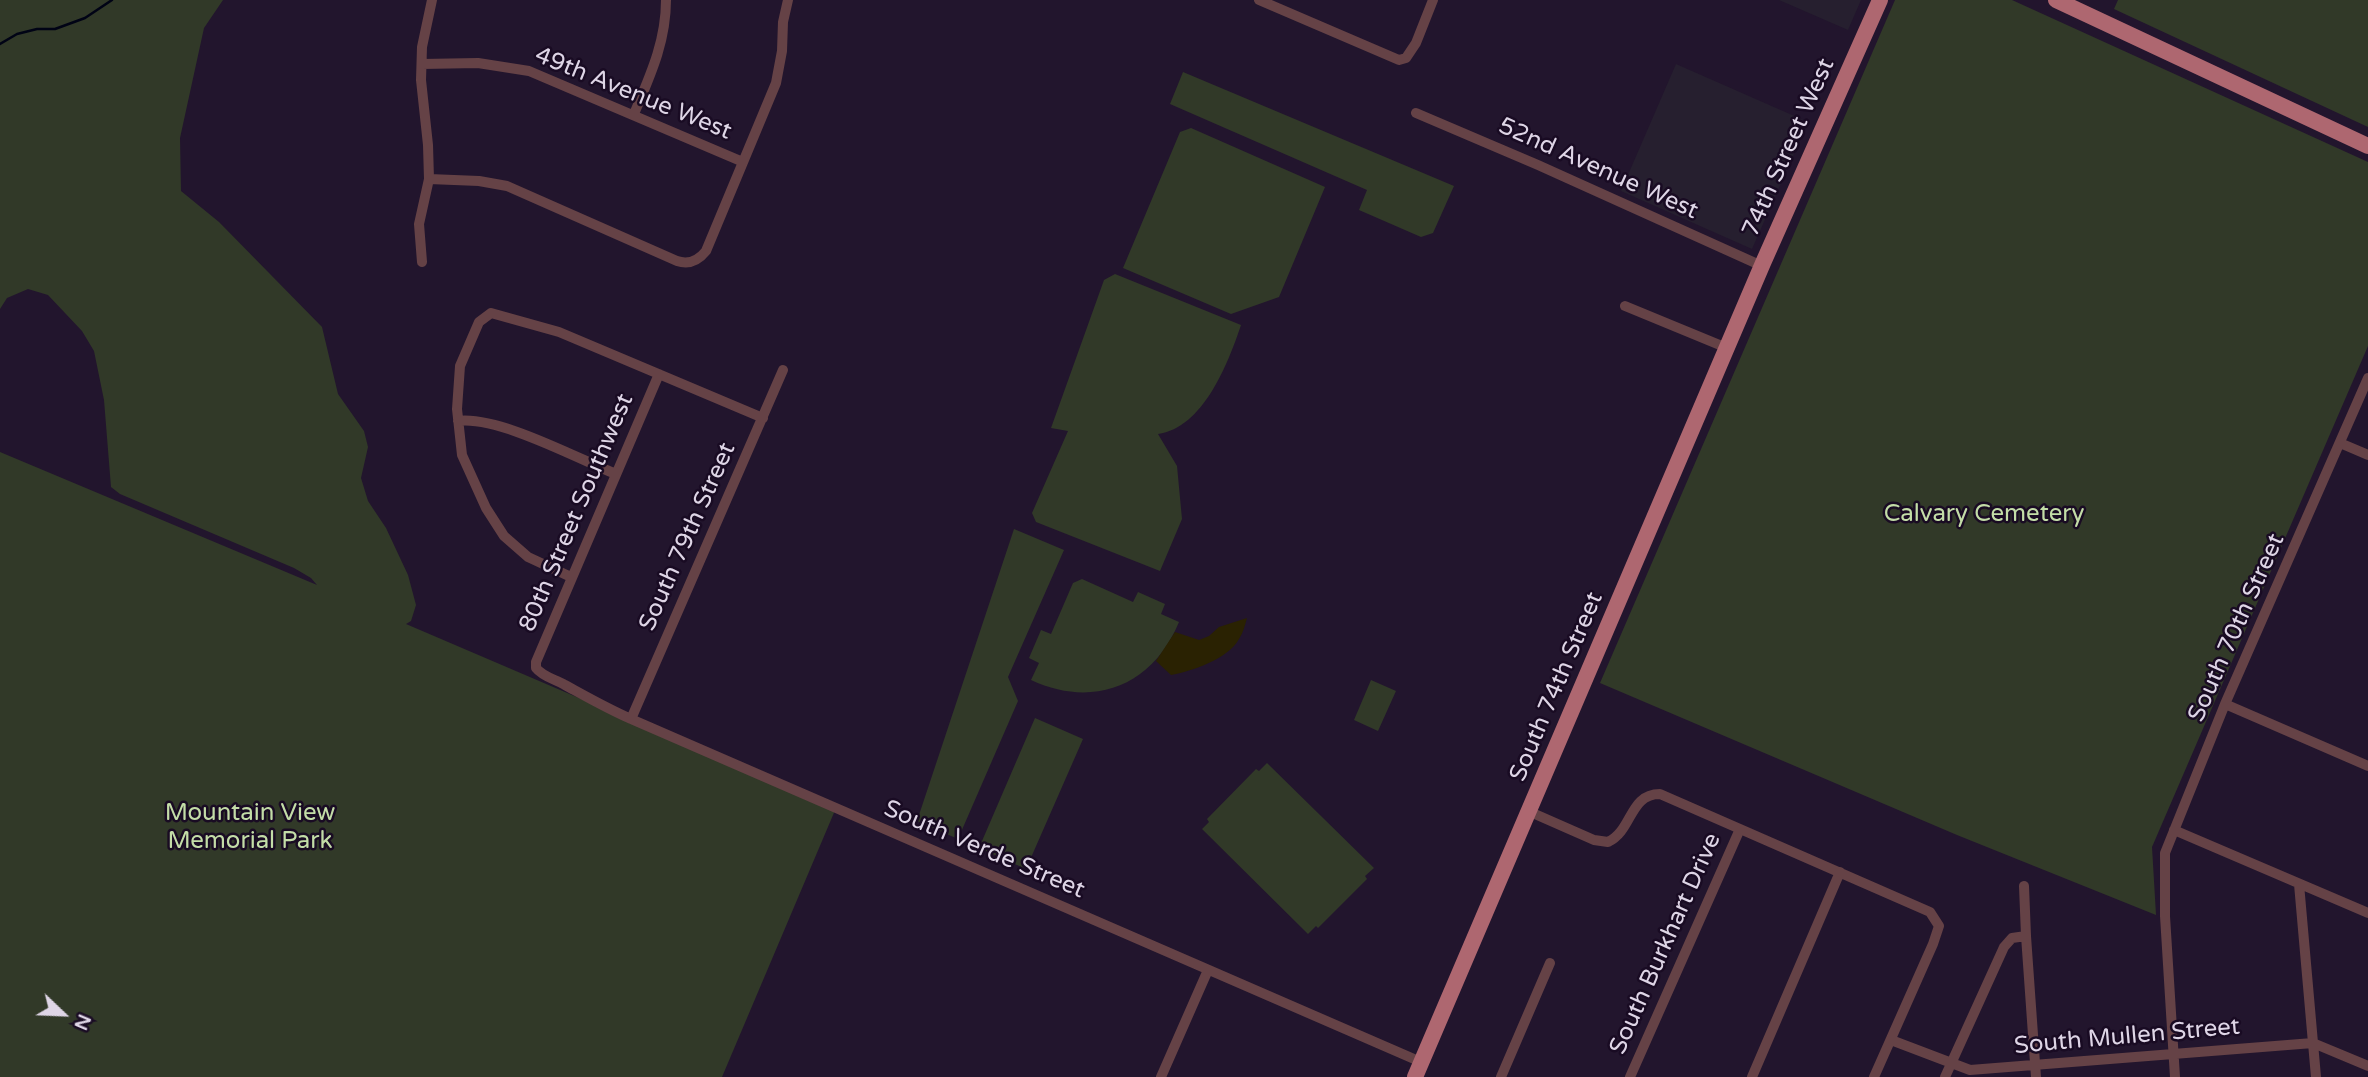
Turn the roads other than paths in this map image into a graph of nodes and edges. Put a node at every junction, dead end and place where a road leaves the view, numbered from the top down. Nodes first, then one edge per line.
1 (432, 0) edge
2 (666, 0) edge
3 (788, 0) edge
4 (1259, 0) edge
5 (1433, 0) edge
6 (1880, 0) edge
7 (2056, 0) edge
8 (422, 64) junction
9 (1416, 113) dead end
10 (634, 114) junction
11 (2368, 146) edge
12 (743, 162) junction
13 (429, 179) junction
14 (422, 262) dead end
15 (1762, 266) junction
16 (1625, 306) dead end
17 (1741, 315) joint
18 (1727, 348) junction
19 (783, 370) dead end
20 (659, 374) junction
21 (2368, 378) edge
22 (763, 418) junction
23 (458, 421) junction
24 (2340, 443) junction
25 (2368, 455) edge
26 (616, 474) junction
27 (571, 577) junction
28 (536, 668) joint
29 (2225, 704) junction
30 (631, 719) junction
31 (2368, 766) edge
32 (1528, 811) junction
33 (1740, 829) junction
34 (2174, 830) junction
35 (1840, 872) junction
36 (2299, 884) junction
37 (2024, 886) dead end
38 (2368, 913) edge
39 (2026, 936) junction
40 (1550, 963) dead end
41 (1208, 970) junction
42 (1891, 1040) junction
43 (2313, 1043) junction
44 (2173, 1054) junction
45 (1951, 1064) junction
46 (2368, 1066) edge
47 (1418, 1070) edge
48 (2035, 1071) edge
49 (1161, 1077) edge
50 (1501, 1077) edge
51 (1630, 1077) edge
52 (1752, 1077) edge
53 (1874, 1077) edge
54 (1945, 1077) edge
55 (2175, 1077) edge
56 (2316, 1077) edge

1 - 8 street
2 - 10 street
3 - 12 street
4 - 5 street
6 - 15 main road, 74th Street West
7 - 11 main road
8 - 10 street, 49th Avenue West
8 - 13 street
9 - 15 street, 52nd Avenue West
10 - 12 street, 49th Avenue West
12 - 13 street
13 - 14 street
15 - 17 main road, 74th Street West
16 - 18 street
17 - 18 main road, South 74th Street
18 - 32 main road, South 74th Street
19 - 22 street, South 79th Street
20 - 22 street
20 - 23 street
20 - 26 street, 80th Street Southwest
21 - 24 street, South 70th Street
22 - 30 street, South 79th Street
23 - 26 street
23 - 27 street
24 - 25 street
24 - 29 street, South 70th Street
26 - 27 street, 80th Street Southwest
27 - 28 street, 80th Street Southwest
28 - 30 street, South Verde Street
29 - 31 street
29 - 34 street, South 70th Street
30 - 41 street, South Verde Street
32 - 33 street
32 - 47 main road, South 74th Street
33 - 35 street
33 - 51 street, South Burkhart Drive
34 - 36 street
34 - 44 street, South 70th Street
35 - 42 street
35 - 52 street
36 - 38 street
36 - 43 street
37 - 39 street
39 - 45 street
39 - 48 street
40 - 50 street
41 - 47 street, South Verde Street
41 - 49 street
42 - 45 street, South Mullen Street
42 - 53 street
43 - 44 street, South Mullen Street
43 - 46 street, South Mullen Street
43 - 56 street
44 - 48 street, South Mullen Street
44 - 55 street, South 70th Street
45 - 48 street, South Mullen Street
45 - 54 street

